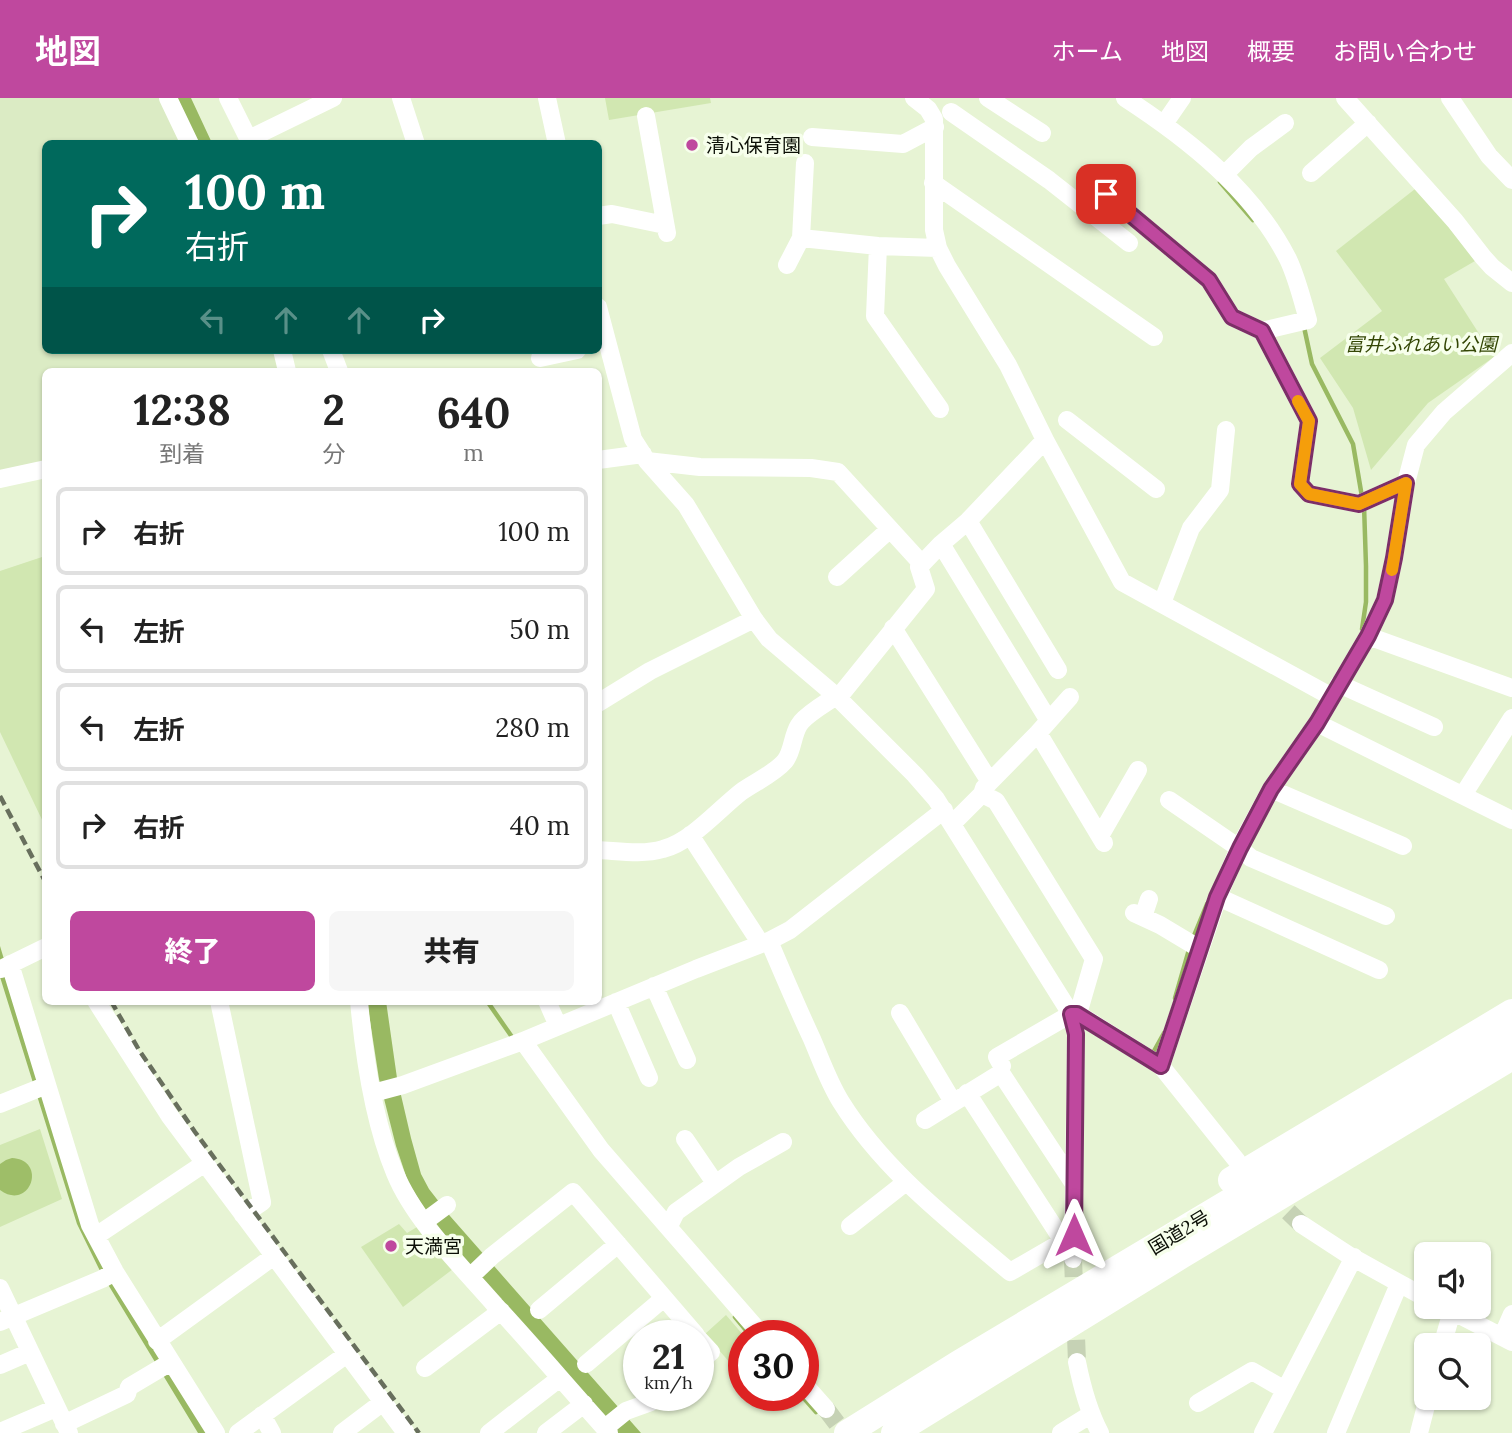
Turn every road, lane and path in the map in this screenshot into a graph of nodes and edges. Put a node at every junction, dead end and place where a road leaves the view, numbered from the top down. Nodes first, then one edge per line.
1 (169, 98) edge
2 (228, 98) edge
3 (333, 98) edge
4 (401, 98) edge
5 (547, 98) edge
6 (914, 98) edge
7 (988, 98) edge
8 (1125, 98) edge
9 (1182, 98) edge
10 (1345, 98) edge
11 (1450, 98) edge
12 (955, 105) edge
13 (646, 116) dead end
14 (935, 123) junction
15 (1285, 123) dead end
16 (1164, 124) junction
17 (1364, 127) junction
18 (1042, 134) dead end
19 (812, 137) dead end
20 (188, 140) edge
21 (249, 140) edge
22 (252, 140) edge
23 (415, 140) edge
24 (556, 140) edge
25 (804, 163) dead end
26 (1311, 173) dead end
27 (1224, 175) junction
28 (1512, 180) edge
29 (933, 183) junction
30 (1106, 194) dead end
31 (602, 215) edge
32 (801, 238) junction
33 (1129, 243) dead end
34 (878, 246) junction
35 (939, 248) junction
36 (787, 265) dead end
37 (1512, 283) edge
38 (1262, 331) junction
39 (1154, 337) dead end
40 (603, 345) edge
41 (1512, 353) edge
42 (558, 354) edge
43 (540, 358) dead end
44 (940, 409) dead end
45 (1067, 420) dead end
46 (1226, 430) dead end
47 (1045, 440) junction
48 (645, 458) junction
49 (602, 460) edge
50 (42, 471) edge
51 (0, 480) edge
52 (1406, 483) junction
53 (1156, 489) dead end
54 (968, 521) junction
55 (890, 529) junction
56 (941, 544) junction
57 (922, 564) junction
58 (837, 577) dead end
59 (1162, 603) junction
60 (754, 619) junction
61 (893, 628) junction
62 (1368, 636) junction
63 (1058, 670) dead end
64 (1512, 688) edge
65 (1330, 691) junction
66 (836, 696) junction
67 (1070, 696) dead end
68 (602, 701) edge
69 (1512, 718) edge
70 (1317, 723) junction
71 (1044, 727) junction
72 (1434, 727) dead end
73 (1138, 770) dead end
74 (986, 788) junction
75 (1271, 789) junction
76 (1463, 795) junction
77 (1169, 800) dead end
78 (948, 817) junction
79 (1512, 820) edge
80 (690, 835) junction
81 (1234, 844) junction
82 (1403, 846) dead end
83 (602, 850) edge
84 (1217, 897) junction
85 (1149, 899) dead end
86 (1386, 916) dead end
87 (765, 943) junction
88 (42, 949) edge
89 (1200, 949) junction
90 (5, 967) edge
91 (1379, 970) dead end
92 (654, 986) junction
93 (616, 1002) junction
94 (99, 1005) edge
95 (220, 1005) edge
96 (359, 1005) edge
97 (549, 1005) edge
98 (1512, 1012) edge
99 (900, 1013) dead end
100 (1074, 1014) junction
101 (558, 1026) junction
102 (1512, 1033) edge
103 (523, 1041) junction
104 (1512, 1057) edge
105 (687, 1060) dead end
106 (1002, 1066) dead end
107 (1161, 1066) junction
108 (1512, 1075) edge
109 (649, 1078) dead end
110 (41, 1088) junction
111 (377, 1092) junction
112 (960, 1098) junction
113 (0, 1104) edge
114 (925, 1119) dead end
115 (1362, 1135) junction
116 (685, 1139) dead end
117 (783, 1142) dead end
118 (1237, 1161) dead end
119 (205, 1163) junction
120 (906, 1182) junction
121 (715, 1183) junction
122 (1074, 1184) junction
123 (445, 1205) dead end
124 (243, 1215) junction
125 (426, 1220) junction
126 (1301, 1224) tunnel mouth
127 (669, 1226) junction
128 (850, 1226) dead end
129 (96, 1237) junction
130 (1069, 1238) junction
131 (618, 1244) junction
132 (274, 1256) junction
133 (1354, 1257) junction
134 (1073, 1259) tunnel mouth
135 (109, 1275) junction
136 (472, 1275) junction
137 (1399, 1284) junction
138 (0, 1288) edge
139 (1414, 1292) edge
140 (664, 1298) junction
141 (539, 1310) dead end
142 (501, 1311) junction
143 (7, 1319) edge
144 (1475, 1319) edge
145 (683, 1320) edge
146 (749, 1320) edge
147 (1062, 1330) junction
148 (1507, 1331) edge
149 (157, 1340) junction
150 (30, 1352) junction
151 (347, 1354) junction
152 (1077, 1362) tunnel mouth
153 (959, 1363) junction
154 (586, 1364) dead end
155 (0, 1365) edge
156 (166, 1365) junction
157 (425, 1368) dead end
158 (560, 1378) junction
159 (1285, 1391) junction
160 (819, 1401) edge
161 (383, 1402) junction
162 (1198, 1403) dead end
163 (583, 1404) junction
164 (826, 1409) tunnel mouth
165 (1425, 1410) edge
166 (626, 1411) edge
167 (262, 1415) junction
168 (1090, 1415) junction
169 (63, 1422) edge
170 (608, 1430) edge
171 (0, 1432) edge
172 (216, 1433) edge
173 (237, 1433) edge
174 (272, 1433) edge
175 (342, 1433) edge
176 (406, 1433) edge
177 (489, 1433) edge
178 (546, 1433) edge
179 (847, 1433) edge
180 (894, 1433) edge
181 (1061, 1433) edge
182 (1100, 1433) edge
183 (1263, 1433) edge
184 (1336, 1433) edge
185 (1419, 1433) edge

1 - 20 street
2 - 21 street
3 - 22 street
4 - 23 street
5 - 24 street
6 - 14 street
7 - 18 street
8 - 16 street
9 - 16 street
10 - 17 street
11 - 28 street
12 - 14 street
12 - 33 street
13 - 31 street
14 - 19 street
14 - 29 street
15 - 27 street
16 - 27 street
17 - 26 street
17 - 37 street
25 - 32 street
27 - 38 street
29 - 35 street
29 - 39 street
30 - 38 street
32 - 34 street
32 - 36 street
34 - 35 street
34 - 44 street
35 - 47 street
38 - 52 street
40 - 48 street
41 - 52 street
42 - 43 street
45 - 53 street
46 - 59 street
47 - 54 street
47 - 59 street
48 - 49 street
48 - 55 street
48 - 60 street
50 - 51 street
52 - 62 street
54 - 56 street
54 - 63 street
55 - 57 street
55 - 58 street
56 - 57 street
56 - 71 street
57 - 61 street
59 - 65 street
60 - 66 street
60 - 68 street
61 - 66 street
61 - 74 street
62 - 64 street
62 - 65 street
65 - 70 street
65 - 72 street
66 - 78 street
66 - 80 street
67 - 71 street
69 - 76 street
70 - 75 street
70 - 76 street
71 - 73 street
71 - 74 street
74 - 78 street
74 - 100 street
75 - 81 street
75 - 82 street
76 - 79 street
77 - 81 street
78 - 87 street
78 - 100 street
80 - 83 street
80 - 87 street
81 - 84 street
81 - 86 street
84 - 89 street
84 - 91 street
85 - 89 street
87 - 92 street
87 - 120 street
88 - 90 street
89 - 107 street
90 - 110 street
92 - 93 street
92 - 105 street
93 - 101 street
93 - 109 street
94 - 119 street
95 - 124 street
96 - 111 street
97 - 101 street
98 - 153 highway
99 - 112 street
100 - 106 street
100 - 107 street
100 - 122 street
101 - 103 street
102 - 115 highway, 国道2号
103 - 111 street
103 - 127 street
104 - 115 highway, 国道2号
107 - 118 street
108 - 147 highway
110 - 113 street
110 - 129 street
111 - 125 street
112 - 114 street
112 - 122 street
112 - 130 street
115 - 147 highway, 国道2号
115 - 153 highway, 国道2号
116 - 121 street
117 - 121 street
119 - 124 street
119 - 129 street
120 - 128 street
120 - 130 street
121 - 127 street
122 - 130 street
123 - 125 street
124 - 132 street
125 - 136 street
126 - 133 street
127 - 146 street
129 - 135 street
130 - 134 street
131 - 136 street
131 - 140 street
131 - 141 street
132 - 149 street
132 - 151 street
133 - 137 street
133 - 159 street
135 - 143 street
135 - 149 street
136 - 142 street
137 - 139 street
137 - 184 street
138 - 143 street
140 - 145 street
140 - 154 street
142 - 157 street
142 - 158 street
143 - 150 street
144 - 148 street
147 - 180 highway, 国道2号
149 - 156 street
150 - 155 street
150 - 169 street
151 - 161 street
151 - 167 street
152 - 168 street
153 - 179 highway, 国道2号
156 - 169 street
156 - 172 street
158 - 163 street
158 - 177 street
159 - 162 street
159 - 183 street
160 - 164 street
161 - 175 street
161 - 176 street
163 - 170 street
163 - 178 street
165 - 185 street
166 - 170 street
167 - 173 street
167 - 174 street
168 - 181 street
168 - 182 street
169 - 171 street

